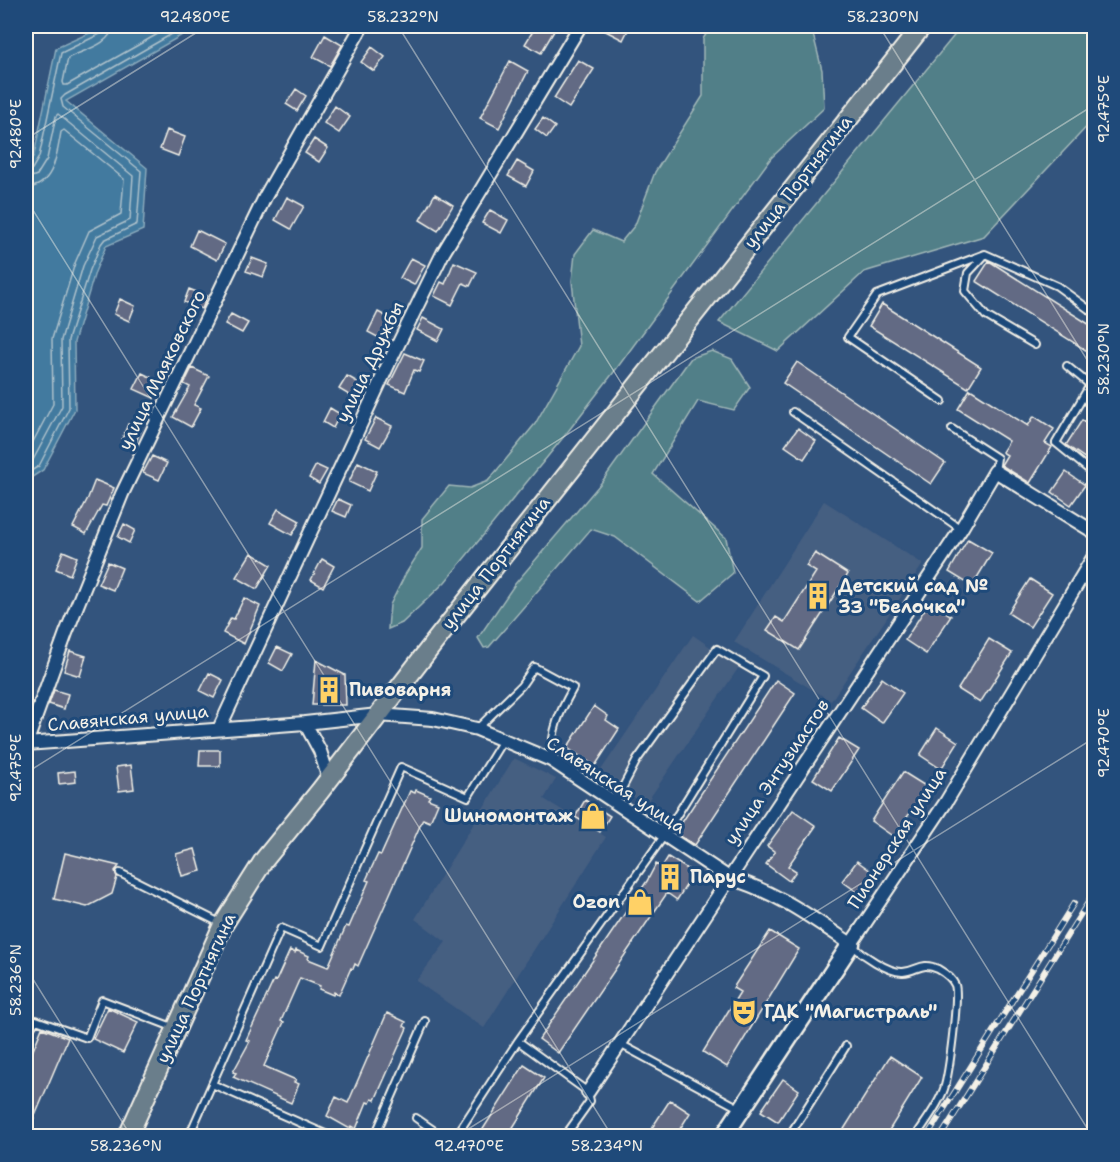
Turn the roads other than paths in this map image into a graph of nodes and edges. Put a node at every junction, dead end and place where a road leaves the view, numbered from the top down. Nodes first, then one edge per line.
1 (362, 26) edge
2 (580, 26) edge
3 (922, 26) edge
4 (985, 254) junction
5 (1095, 313) edge
6 (1035, 345) dead end
7 (1067, 366) dead end
8 (942, 401) dead end
9 (793, 412) dead end
10 (952, 429) dead end
11 (995, 471) junction
12 (1095, 474) edge
13 (961, 529) junction
14 (1095, 532) edge
15 (1095, 556) edge
16 (378, 715) junction
17 (305, 723) junction
18 (219, 729) junction
19 (477, 729) junction
20 (503, 740) junction
21 (26, 744) edge
22 (551, 760) junction
23 (329, 779) junction
24 (614, 802) junction
25 (664, 836) junction
26 (120, 873) dead end
27 (729, 878) junction
28 (223, 925) junction
29 (851, 944) junction
30 (425, 1021) dead end
31 (176, 1028) junction
32 (26, 1035) edge
33 (518, 1041) junction
34 (620, 1044) junction
35 (846, 1046) dead end
36 (212, 1084) junction
37 (588, 1092) junction
38 (742, 1109) junction
39 (416, 1118) dead end
40 (730, 1135) edge
41 (128, 1137) edge
42 (189, 1137) edge
43 (330, 1137) edge
44 (376, 1137) edge
45 (442, 1137) edge
46 (456, 1137) edge
47 (565, 1137) edge
48 (789, 1137) edge
49 (916, 1137) edge

1 - 21 street, улица Маяковского
2 - 18 street, улица Дружбы
3 - 16 main road, улица Портнягина
4 - 5 lane
4 - 6 lane
4 - 8 lane
7 - 12 lane
9 - 13 lane
10 - 11 lane
11 - 13 street, улица Энтузиастов
11 - 14 street
13 - 27 street, улица Энтузиастов
15 - 29 street, Пионерская улица
16 - 17 street, Славянская улица
16 - 19 street, Славянская улица
16 - 23 main road, улица Портнягина
17 - 18 street, Славянская улица
17 - 23 street
18 - 21 street, Славянская улица
19 - 20 street, Славянская улица
19 - 22 lane
20 - 22 street, Славянская улица
20 - 36 lane
22 - 24 street, Славянская улица
23 - 28 main road, улица Портнягина
24 - 25 street, Славянская улица
24 - 25 lane
25 - 27 street, Славянская улица
25 - 33 lane
26 - 28 lane
27 - 29 street, Славянская улица
27 - 34 street, улица Энтузиастов
28 - 31 main road, улица Портнягина
29 - 38 street, Пионерская улица
29 - 49 lane
30 - 44 lane
31 - 32 lane
31 - 41 main road, улица Портнягина
33 - 37 lane
33 - 46 lane
34 - 37 street, улица Энтузиастов
34 - 38 lane
35 - 48 lane
36 - 42 lane
36 - 43 lane
37 - 47 lane
38 - 40 street, Пионерская улица
39 - 45 lane

